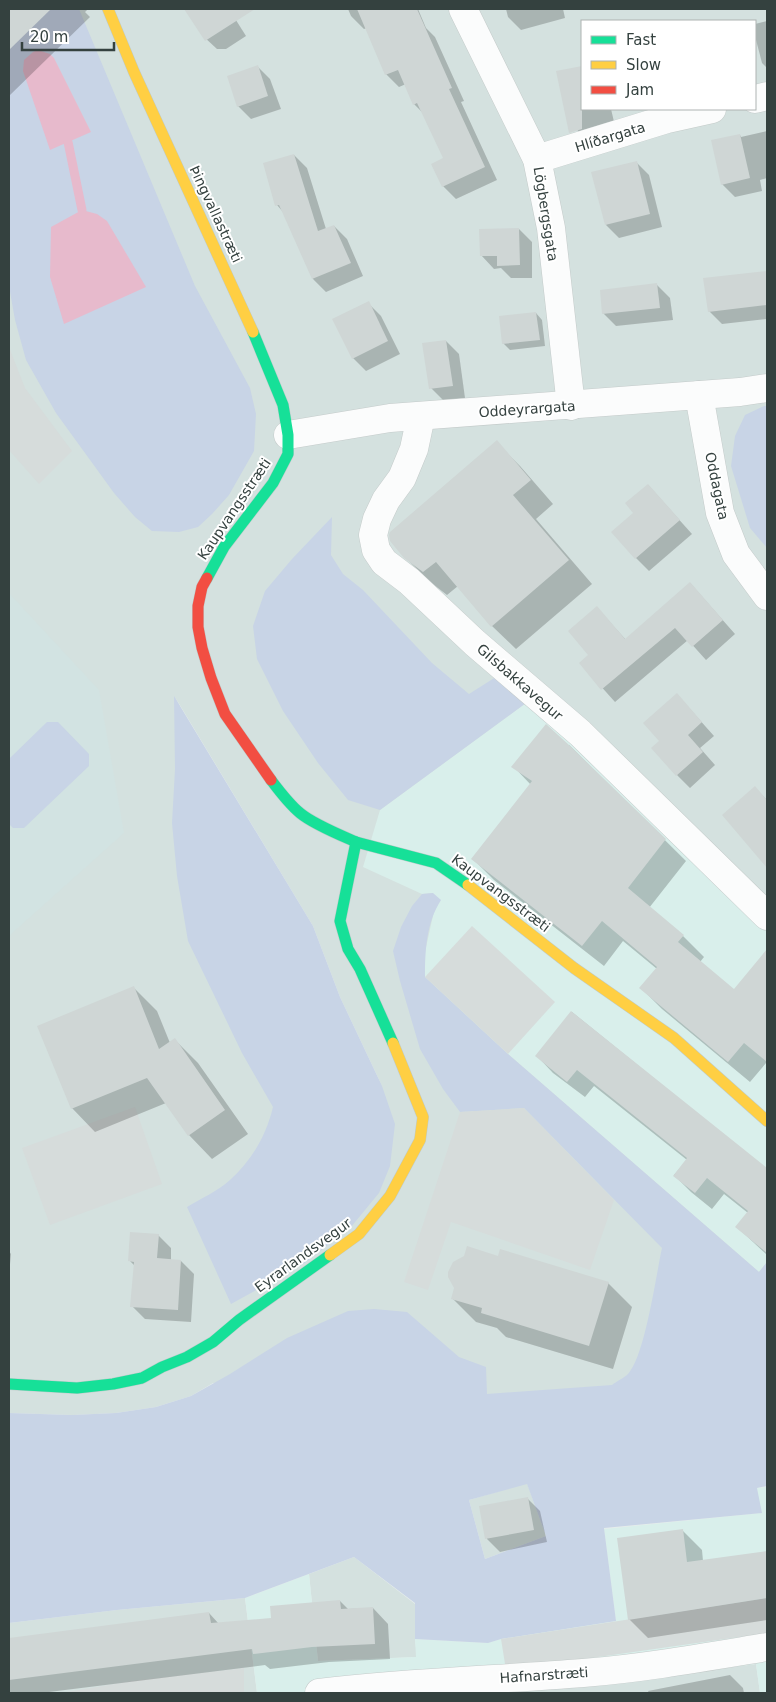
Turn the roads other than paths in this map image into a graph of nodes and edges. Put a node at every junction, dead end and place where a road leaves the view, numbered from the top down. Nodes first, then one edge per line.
1 (108, 9) edge
2 (463, 9) edge
3 (708, 110) edge
4 (537, 159) junction
5 (767, 388) edge
6 (699, 395) junction
7 (571, 406) junction
8 (421, 416) junction
9 (288, 435) junction
10 (767, 596) edge
11 (356, 842) junction
12 (767, 916) edge
13 (767, 1121) edge
14 (9, 1384) edge
15 (767, 1647) edge
16 (319, 1693) edge

1 - 9 main road, Þingvallastræti
2 - 4 street, Lögbergsgata
3 - 4 street, Hlíðargata
4 - 7 street, Lögbergsgata
5 - 6 street, Oddeyrargata
6 - 7 street, Oddeyrargata
6 - 10 street, Oddagata
7 - 8 street, Oddeyrargata
8 - 9 street, Oddeyrargata
8 - 12 street, Gilsbakkavegur
9 - 11 main road, Kaupvangsstræti
11 - 13 main road, Kaupvangsstræti
11 - 14 main road, Eyrarlandsvegur
15 - 16 street, Hafnarstræti

